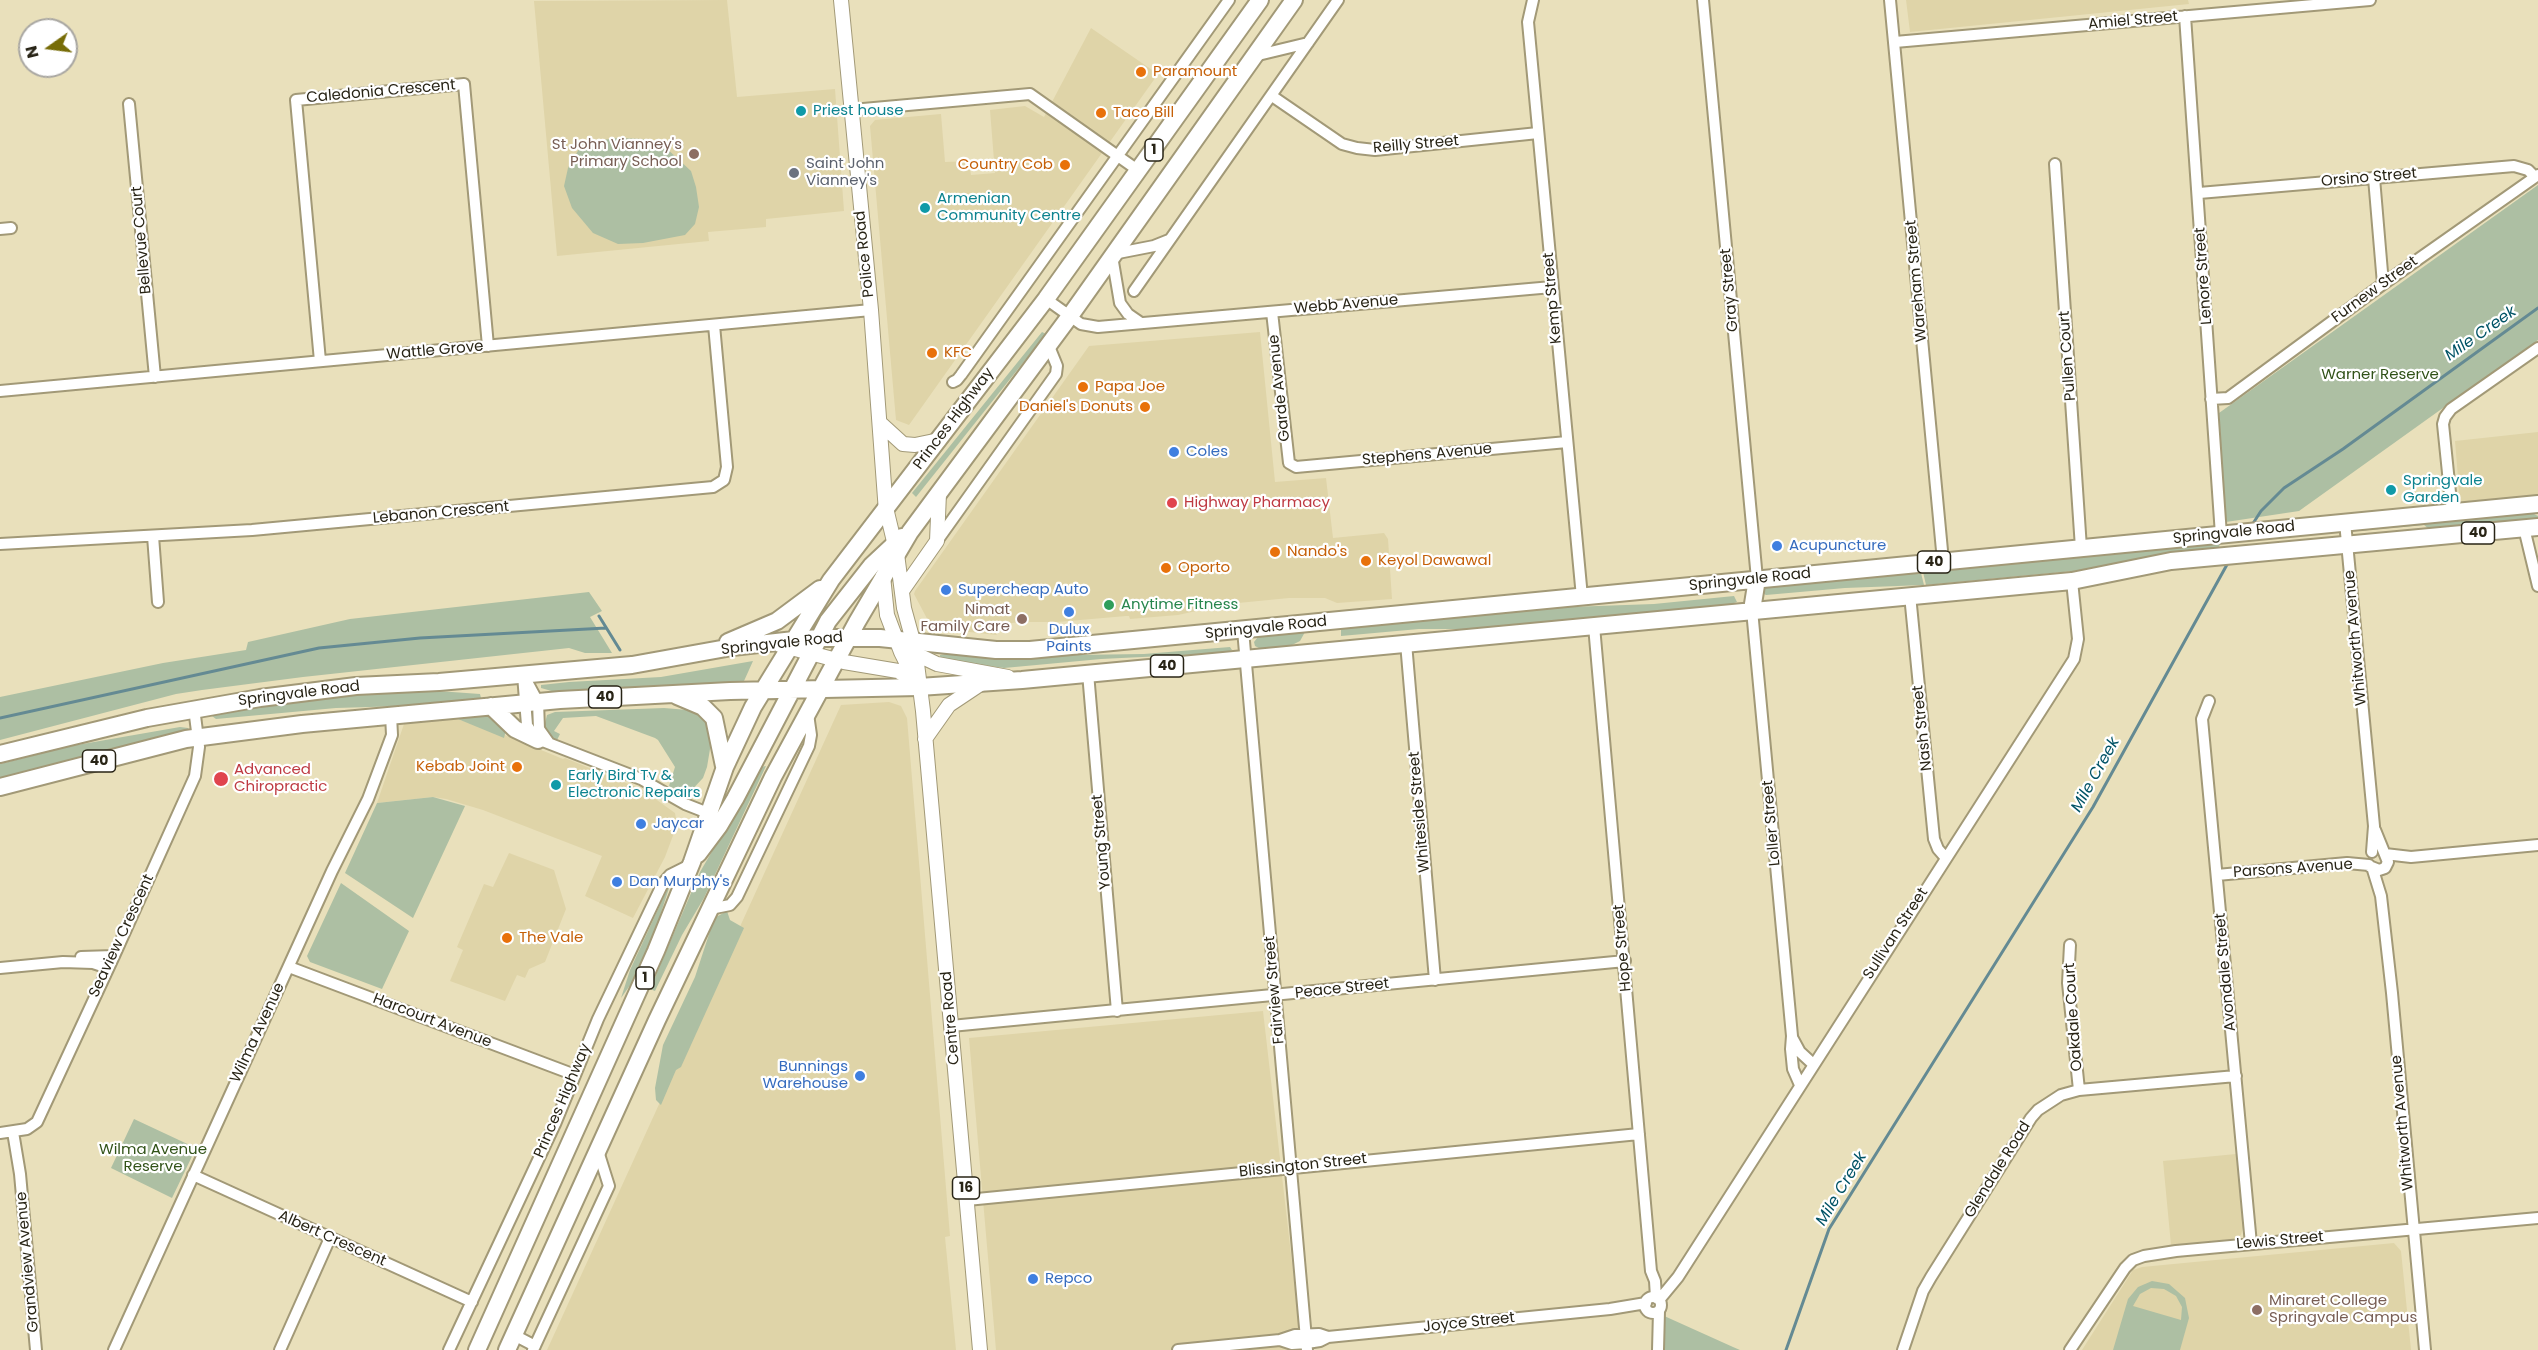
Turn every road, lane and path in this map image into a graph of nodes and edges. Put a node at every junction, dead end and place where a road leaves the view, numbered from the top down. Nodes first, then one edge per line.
1 (841, 0) edge
2 (1229, 0) edge
3 (1260, 0) edge
4 (1294, 0) edge
5 (1338, 0) edge
6 (1533, 0) edge
7 (1703, 0) edge
8 (1890, 0) edge
9 (2370, 0) edge
10 (2185, 16) junction
11 (1895, 42) junction
12 (1308, 43) junction
13 (1254, 56) junction
14 (1272, 96) junction
15 (129, 104) dead end
16 (852, 110) junction
17 (1538, 133) junction
18 (1117, 155) junction
19 (2055, 165) dead end
20 (1139, 171) junction
21 (2537, 176) edge
22 (2374, 178) junction
23 (2199, 194) junction
24 (1172, 238) junction
25 (1113, 255) junction
26 (2383, 284) junction
27 (1552, 286) junction
28 (1134, 291) dead end
29 (1046, 299) junction
30 (871, 310) junction
31 (1272, 312) junction
32 (1070, 316) junction
33 (1141, 323) junction
34 (714, 325) junction
35 (1048, 344) junction
36 (488, 346) junction
37 (2538, 348) edge
38 (320, 361) junction
39 (155, 376) junction
40 (952, 382) dead end
41 (0, 391) edge
42 (2211, 399) junction
43 (880, 423) junction
44 (939, 440) junction
45 (1567, 442) junction
46 (1288, 463) joint
47 (939, 493) junction
48 (2538, 504) edge
49 (886, 508) junction
50 (2452, 512) junction
51 (2345, 522) junction
52 (2531, 527) edge
53 (2224, 535) junction
54 (153, 536) junction
55 (936, 543) junction
56 (0, 544) edge
57 (2348, 545) junction
58 (2082, 548) junction
59 (892, 550) junction
60 (1943, 561) junction
61 (883, 579) junction
62 (1757, 579) junction
63 (831, 580) junction
64 (2072, 581) junction
65 (2538, 586) edge
66 (902, 591) junction
67 (1910, 595) junction
68 (1582, 597) junction
69 (158, 602) dead end
70 (1752, 610) junction
71 (1594, 626) junction
72 (1243, 630) junction
73 (848, 637) junction
74 (819, 638) junction
75 (896, 639) junction
76 (791, 644) junction
77 (1406, 644) junction
78 (914, 648) junction
79 (702, 652) junction
80 (810, 653) junction
81 (1246, 659) junction
82 (835, 660) junction
83 (1088, 673) junction
84 (524, 675) junction
85 (1022, 680) junction
86 (983, 682) junction
87 (919, 687) junction
88 (819, 689) junction
89 (763, 690) junction
90 (791, 690) junction
91 (672, 694) junction
92 (2209, 701) dead end
93 (531, 703) junction
94 (491, 706) junction
95 (194, 708) junction
96 (391, 715) junction
97 (199, 736) junction
98 (925, 739) junction
99 (546, 743) junction
100 (0, 754) edge
101 (725, 767) junction
102 (0, 787) edge
103 (708, 813) junction
104 (2538, 845) edge
105 (1946, 857) junction
106 (2378, 860) junction
107 (691, 863) junction
108 (2217, 875) junction
109 (2070, 945) dead end
110 (114, 956) junction
111 (63, 962) junction
112 (1625, 962) junction
113 (289, 967) junction
114 (0, 968) edge
115 (108, 968) junction
116 (1435, 980) junction
117 (1276, 996) junction
118 (1117, 1011) junction
119 (951, 1026) junction
120 (1792, 1036) junction
121 (1813, 1064) junction
122 (575, 1075) junction
123 (2236, 1076) junction
124 (1800, 1085) junction
125 (595, 1089) junction
126 (2079, 1090) junction
127 (620, 1101) junction
128 (16, 1132) junction
129 (0, 1133) edge
130 (1639, 1134) junction
131 (598, 1151) junction
132 (1291, 1167) junction
133 (193, 1175) junction
134 (967, 1200) junction
135 (2538, 1218) edge
136 (2412, 1229) junction
137 (330, 1238) junction
138 (2251, 1244) junction
139 (472, 1302) junction
140 (1653, 1305) junction
141 (510, 1342) edge
142 (1306, 1342) edge
143 (1658, 1345) edge
144 (534, 1348) edge
145 (36, 1350) edge
146 (114, 1350) edge
147 (280, 1350) edge
148 (450, 1350) edge
149 (477, 1350) edge
150 (980, 1350) edge
151 (1178, 1350) edge
152 (1903, 1350) edge
153 (2070, 1350) edge
154 (2425, 1350) edge

1 - 16 main road, Police Road / 16
2 - 18 street, Princes Highway
3 - 20 highway, Princes Highway / 1
4 - 13 highway, 1
5 - 12 street
6 - 17 street, Kemp Street
7 - 62 street, Gray Street
8 - 11 street, Wareham Street
9 - 10 street, Amiel Street
10 - 11 street, Amiel Street
10 - 23 street, Lenore Street
11 - 60 street, Wareham Street
12 - 13 street
12 - 14 street
13 - 25 highway, 1
14 - 17 street, Reilly Street
14 - 24 street
15 - 39 street, Bellevue Court
16 - 18 street
16 - 30 main road, Police Road / 16
17 - 27 street, Kemp Street
18 - 20 street
18 - 40 street, Princes Highway
19 - 58 street, Pullen Court
20 - 29 highway, Princes Highway / 1
21 - 22 street, Orsino Street
21 - 26 street, Furnew Street
22 - 23 street, Orsino Street
22 - 26 street
23 - 42 street, Lenore Street
24 - 25 street
24 - 28 street
25 - 32 highway, 1
25 - 33 street
26 - 42 street, Furnew Street
27 - 31 street, Webb Avenue
27 - 45 street, Kemp Street
29 - 32 street, Webb Avenue
29 - 44 highway, Princes Highway / 1
30 - 34 street, Wattle Grove
30 - 43 main road, Police Road / 16
31 - 33 street, Webb Avenue
31 - 46 street, Garde Avenue
32 - 33 street, Webb Avenue
32 - 35 highway, 1
34 - 36 street, Wattle Grove
34 - 54 street, Lebanon Crescent
35 - 47 highway, 1
35 - 55 street
36 - 38 street, Wattle Grove
36 - 38 street, Caledonia Crescent
37 - 50 street
38 - 39 street, Wattle Grove
39 - 41 street, Wattle Grove
42 - 53 street, Lenore Street
43 - 44 main road
43 - 49 main road, Police Road / 16
44 - 49 highway, Princes Highway / 1
45 - 46 street, Stephens Avenue
45 - 68 street, Kemp Street
47 - 55 main road
47 - 59 highway, 1
48 - 50 highway, Springvale Road / 40
49 - 59 main road, Police Road / 16
49 - 63 highway, Princes Highway / 1
50 - 51 highway, Springvale Road / 40
51 - 53 highway, Springvale Road / 40
51 - 57 street, Whitworth Avenue
52 - 57 highway, Springvale Road / 40
52 - 65 street
53 - 58 highway, Springvale Road / 40
54 - 56 street, Lebanon Crescent
54 - 69 street
55 - 66 main road
57 - 64 highway, Springvale Road / 40
57 - 106 street, Whitworth Avenue
58 - 60 highway, Springvale Road / 40
59 - 61 highway, 1
59 - 66 main road, Centre Road / 16
59 - 74 highway, Princes Highway
60 - 62 highway, Springvale Road / 40
61 - 73 highway, 1
61 - 75 main road, Centre Road / 16
62 - 68 highway, Springvale Road / 40
62 - 70 highway
63 - 76 highway, Princes Highway / 1
63 - 79 highway
64 - 67 highway, Springvale Road / 40
64 - 105 street, Sullivan Street
66 - 78 main road, Centre Road / 16
67 - 70 highway, Springvale Road / 40
67 - 105 street, Nash Street
68 - 72 highway, Springvale Road / 40
70 - 71 highway, Springvale Road / 40
70 - 120 street, Loller Street
71 - 77 highway, Springvale Road / 40
71 - 112 street, Hope Street
72 - 78 highway, Springvale Road / 40
72 - 81 street, Fairview Street
73 - 74 highway, Springvale Road / 40
73 - 75 highway, Springvale Road / 40
73 - 82 highway, 1
74 - 76 highway, Springvale Road / 40
74 - 80 highway, Princes Highway
75 - 78 highway, Springvale Road / 40
75 - 87 main road, Centre Road / 16
76 - 79 highway, Springvale Road / 40
76 - 80 main road
76 - 89 highway, Princes Highway / 1
77 - 81 highway, Springvale Road / 40
77 - 116 street, Whiteside Street
78 - 85 main road
78 - 87 main road, Centre Road / 16
79 - 84 highway, Springvale Road / 40
80 - 82 main road
80 - 90 highway, Princes Highway
81 - 83 highway, Springvale Road / 40
81 - 117 street, Fairview Street
82 - 87 main road
82 - 88 highway, 1
83 - 85 highway, Springvale Road / 40
83 - 118 street, Young Street
84 - 93 street
84 - 95 highway, Springvale Road / 40
85 - 86 highway, Springvale Road / 40
86 - 87 highway, Springvale Road / 40
86 - 98 main road
87 - 88 highway, Springvale Road / 40
87 - 98 main road, Centre Road / 16
88 - 90 highway, Springvale Road / 40
88 - 127 highway, 1
89 - 90 highway, Springvale Road / 40
89 - 91 highway, Springvale Road / 40
89 - 101 highway, Princes Highway / 1
90 - 107 highway, Princes Highway
91 - 93 highway, Springvale Road / 40
91 - 101 highway
92 - 108 street, Avondale Street
93 - 94 highway, Springvale Road / 40
93 - 99 street
93 - 99 street
94 - 96 highway, Springvale Road / 40
94 - 99 highway
95 - 97 street, Seaview Crescent
95 - 100 highway, Springvale Road / 40
96 - 97 highway, Springvale Road / 40
96 - 113 street, Wilma Avenue
97 - 102 highway, Springvale Road / 40
97 - 110 street, Seaview Crescent
98 - 119 main road, Centre Road / 16
99 - 103 street
101 - 103 highway, Princes Highway / 1
103 - 107 highway, Princes Highway / 1
104 - 106 street, Parsons Avenue
105 - 121 street, Sullivan Street
106 - 108 street, Parsons Avenue
106 - 136 street, Whitworth Avenue
107 - 122 street, Princes Highway
107 - 125 highway, Princes Highway / 1
108 - 123 street, Avondale Street
109 - 126 street, Oakdale Court
110 - 111 street
110 - 115 street, Seaview Crescent
111 - 114 street
111 - 115 street
112 - 116 street, Peace Street
112 - 130 street, Hope Street
113 - 122 street, Harcourt Avenue
113 - 133 street, Wilma Avenue
115 - 128 street, Seaview Crescent
116 - 117 street, Peace Street
117 - 118 street, Peace Street
117 - 132 street, Fairview Street
118 - 119 street, Peace Street
119 - 134 main road, Centre Road / 16
120 - 121 street, Loller Street
120 - 124 street, Loller Street
121 - 124 street, Sullivan Street
122 - 139 street, Princes Highway
123 - 126 street, Glendale Road
123 - 138 street, Avondale Street
124 - 140 street, Sullivan Street
125 - 127 highway
125 - 149 highway, Princes Highway / 1
126 - 152 street, Glendale Road
127 - 131 highway, 1
128 - 129 street
128 - 145 street, Grandview Avenue
130 - 132 street, Blissington Street
130 - 140 street, Hope Street
131 - 141 highway, 1
131 - 144 street
132 - 134 street, Blissington Street
132 - 142 street, Fairview Street
133 - 137 street, Albert Crescent
133 - 146 street, Wilma Avenue
134 - 150 main road, Centre Road / 16
135 - 136 street, Lewis Street
136 - 138 street, Lewis Street
136 - 154 street, Whitworth Avenue
137 - 139 street, Albert Crescent
137 - 147 street
138 - 153 street, Lewis Street
139 - 148 street, Princes Highway
140 - 142 street, Joyce Street
140 - 143 street, Hope Street
141 - 144 street
142 - 151 street, Joyce Street

